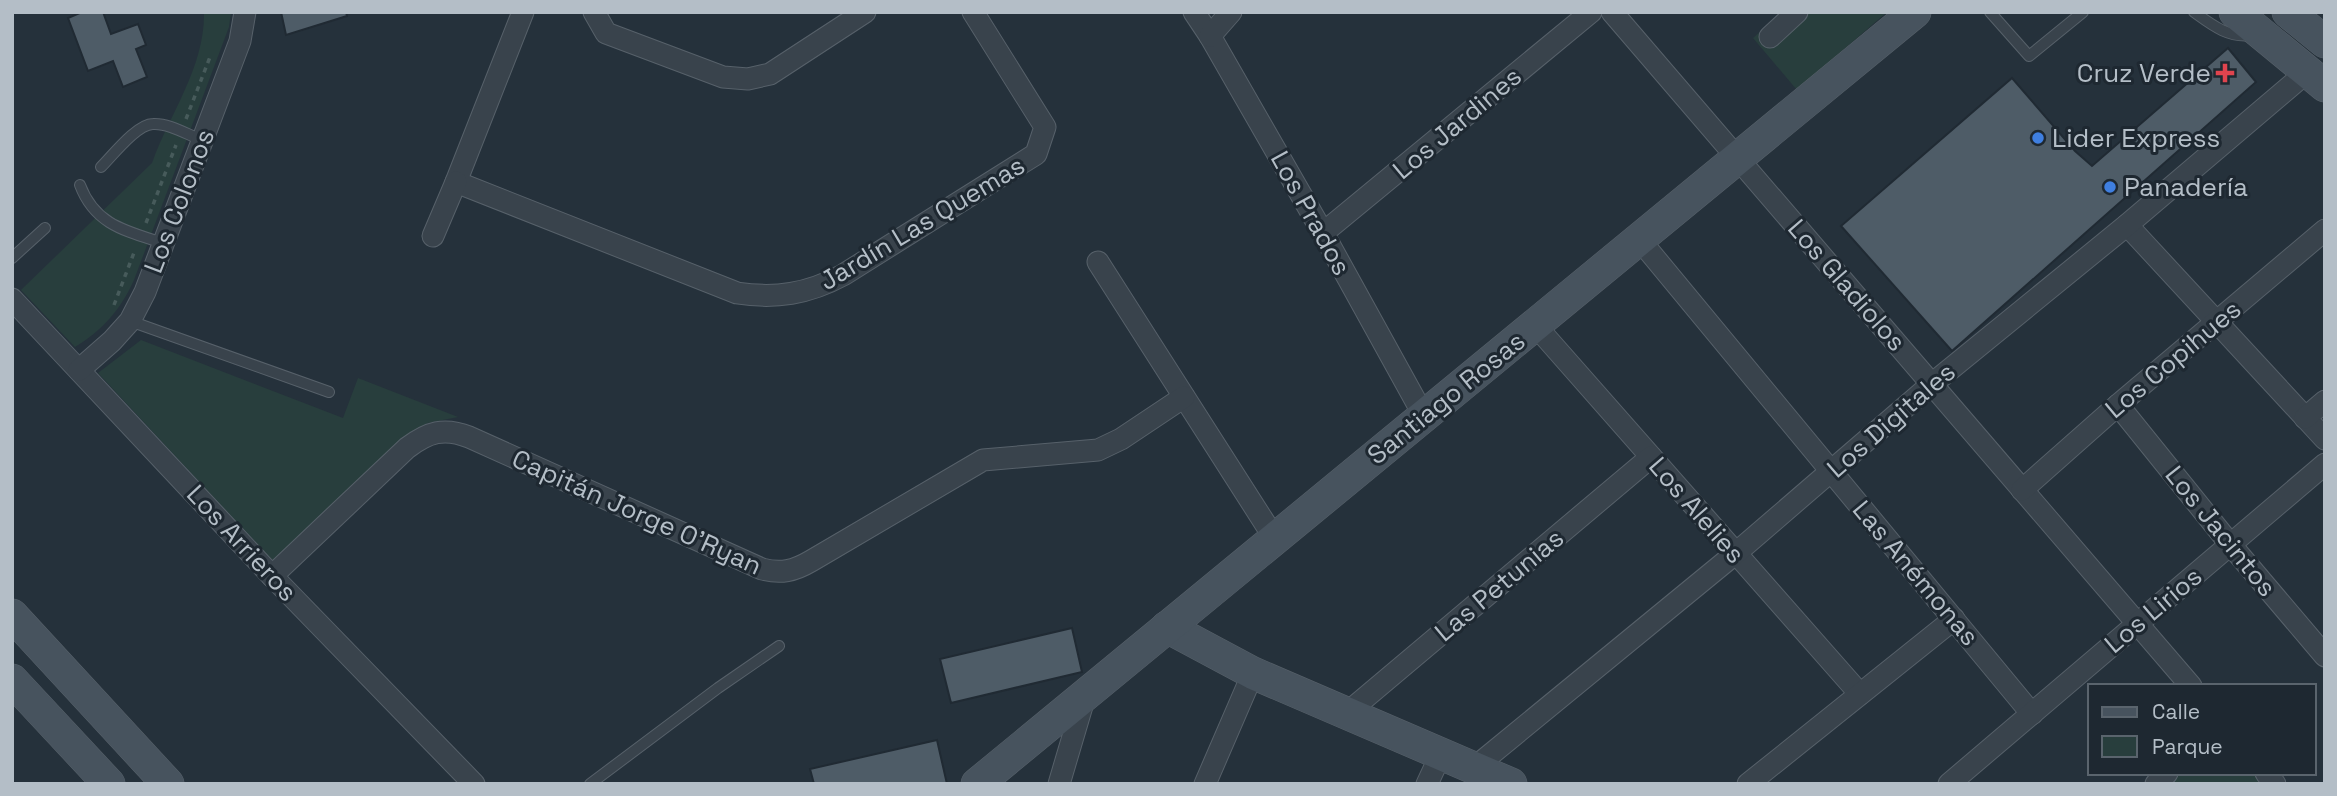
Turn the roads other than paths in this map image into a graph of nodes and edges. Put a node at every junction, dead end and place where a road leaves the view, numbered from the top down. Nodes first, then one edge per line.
1 (245, 12) edge
2 (523, 12) edge
3 (594, 12) edge
4 (865, 12) edge
5 (973, 12) edge
6 (1194, 12) edge
7 (1231, 12) edge
8 (1591, 12) edge
9 (1612, 12) edge
10 (1797, 12) edge
11 (1915, 12) edge
12 (1990, 12) edge
13 (2083, 12) edge
14 (2194, 12) edge
15 (2235, 12) edge
16 (2288, 12) edge
17 (2261, 33) junction
18 (1210, 36) junction
19 (1770, 37) dead end
20 (2325, 42) edge
21 (2316, 79) edge
22 (202, 140) junction
23 (1738, 158) junction
24 (101, 167) dead end
25 (456, 182) junction
26 (80, 185) dead end
27 (2127, 226) junction
28 (45, 228) dead end
29 (2325, 230) edge
30 (1323, 233) junction
31 (433, 236) dead end
32 (1639, 239) junction
33 (163, 243) junction
34 (12, 258) edge
35 (1098, 262) dead end
36 (12, 299) edge
37 (122, 314) junction
38 (2216, 322) junction
39 (1535, 325) junction
40 (79, 370) junction
41 (1932, 384) junction
42 (330, 392) dead end
43 (1184, 397) junction
44 (2325, 401) edge
45 (2118, 405) junction
46 (1424, 416) junction
47 (2305, 418) junction
48 (2325, 439) edge
49 (1651, 457) junction
50 (2325, 464) edge
51 (1831, 471) junction
52 (2022, 490) junction
53 (1275, 539) junction
54 (2230, 544) junction
55 (1736, 553) junction
56 (272, 576) junction
57 (12, 615) edge
58 (1954, 619) junction
59 (2137, 623) junction
60 (1167, 627) junction
61 (779, 646) dead end
62 (2325, 656) edge
63 (1253, 673) junction
64 (12, 680) edge
65 (2189, 684) edge
66 (1086, 694) junction
67 (1860, 694) junction
68 (1347, 713) junction
69 (2032, 714) junction
70 (1441, 754) junction
71 (1474, 768) junction
72 (109, 784) edge
73 (168, 784) edge
74 (474, 784) edge
75 (590, 784) edge
76 (977, 784) edge
77 (1059, 784) edge
78 (1205, 784) edge
79 (1427, 784) edge
80 (1511, 784) edge
81 (1748, 784) edge
82 (1949, 784) edge

1 - 22 street, Los Colonos
2 - 25 street
3 - 4 street
5 - 25 street, Jardín Las Quemas
6 - 18 street, Los Prados
7 - 18 street
8 - 30 street, Los Jardines
9 - 23 street, Los Gladiolos
10 - 19 street
11 - 23 street, Santiago Rosas
12 - 13 lane
14 - 17 lane
15 - 17 street
16 - 20 street
17 - 21 street
18 - 30 street, Los Prados
21 - 27 street, Los Digitales
22 - 24 lane
22 - 33 street, Los Colonos
23 - 32 street, Santiago Rosas
23 - 41 street, Los Gladiolos
25 - 31 street
26 - 33 lane
27 - 38 street
27 - 41 street, Los Digitales
28 - 34 lane
29 - 38 street, Los Copihues
30 - 46 street, Los Prados
32 - 39 street, Santiago Rosas
32 - 51 street, Las Anémonas
33 - 37 street, Los Colonos
35 - 43 street
36 - 40 street, Los Arrieros
37 - 40 street, Los Colonos
37 - 42 lane
38 - 45 street, Los Copihues
38 - 47 street
39 - 46 street, Santiago Rosas
39 - 49 street, Los Alelies
40 - 56 street, Los Arrieros
41 - 51 street, Los Digitales
41 - 52 street, Los Gladiolos
43 - 53 street
43 - 56 street, Capitán Jorge O'Ryan
44 - 47 street
45 - 52 street, Los Copihues
45 - 54 street, Los Jacintos
46 - 53 street, Santiago Rosas
47 - 48 street
49 - 55 street, Los Alelies
49 - 68 street, Las Petunias
50 - 54 street, Los Lirios
51 - 55 street, Los Digitales
51 - 58 street, Las Anémonas
52 - 59 street, Los Gladiolos
53 - 60 street, Santiago Rosas
54 - 59 street, Los Lirios
54 - 62 street, Los Jacintos
55 - 67 street, Los Alelies
55 - 71 street, Los Digitales
56 - 74 street, Los Arrieros
57 - 73 street
58 - 67 street
58 - 69 street, Las Anémonas
59 - 65 street, Los Gladiolos
59 - 69 street, Los Lirios
60 - 63 street
60 - 66 street, Santiago Rosas
61 - 75 lane
63 - 68 street
63 - 78 street
64 - 72 street
66 - 76 street, Santiago Rosas
66 - 77 street
67 - 81 street
68 - 70 street
69 - 82 street, Los Lirios
70 - 71 street
70 - 79 street
71 - 80 street

